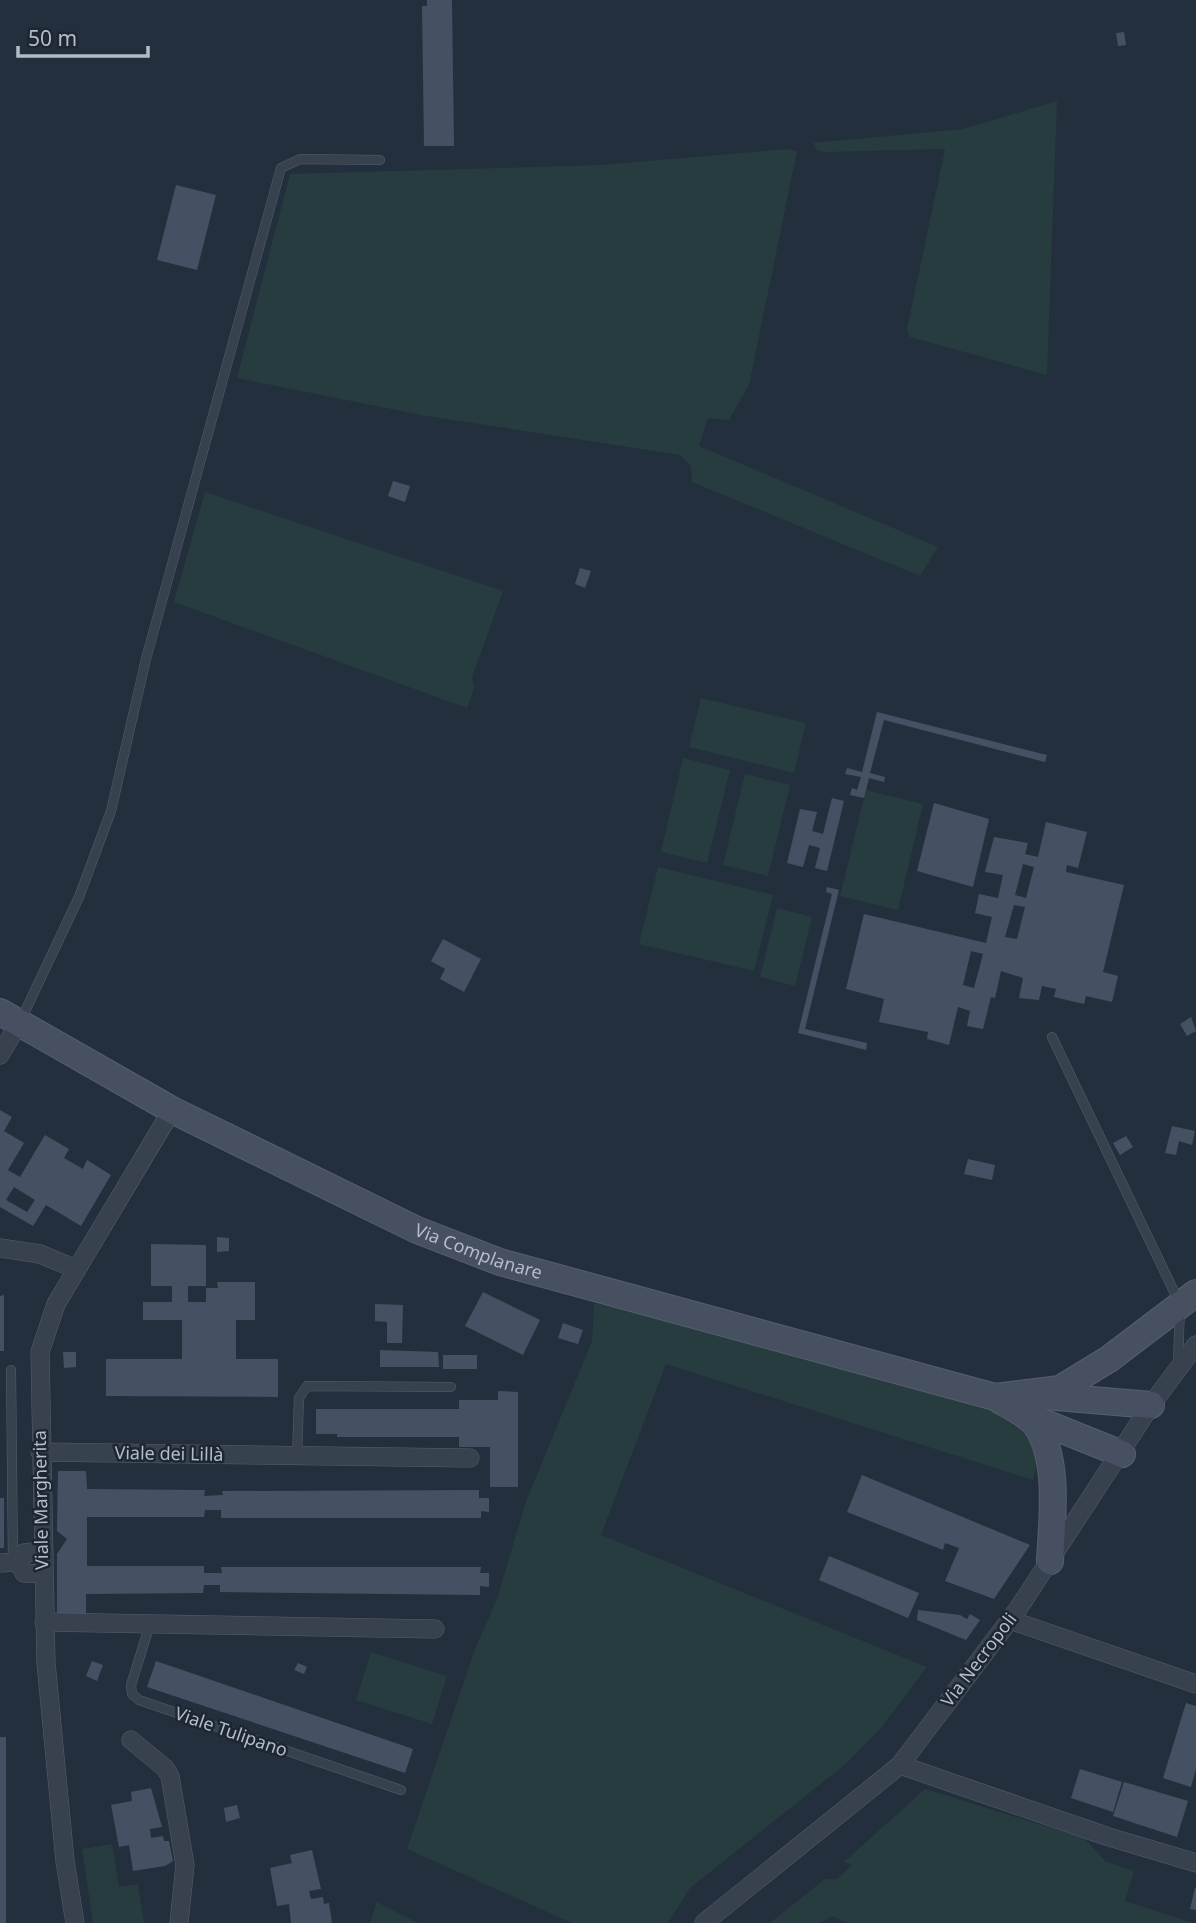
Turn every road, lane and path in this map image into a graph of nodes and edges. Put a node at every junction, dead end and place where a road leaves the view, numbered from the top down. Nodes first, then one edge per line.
1 (380, 160) dead end
2 (10, 1018) edge
3 (1052, 1037) dead end
4 (0, 1055) edge
5 (172, 1110) junction
6 (0, 1248) edge
7 (76, 1269) junction
8 (1188, 1298) edge
9 (1196, 1345) edge
10 (11, 1370) dead end
11 (1178, 1371) junction
12 (451, 1387) dead end
13 (1025, 1404) junction
14 (1151, 1405) junction
15 (40, 1451) junction
16 (1122, 1454) junction
17 (297, 1456) junction
18 (470, 1458) dead end
19 (42, 1551) junction
20 (1050, 1561) junction
21 (10, 1563) edge
22 (42, 1574) junction
23 (1010, 1620) junction
24 (44, 1622) junction
25 (150, 1624) junction
26 (435, 1629) dead end
27 (1196, 1684) edge
28 (131, 1740) dead end
29 (900, 1765) junction
30 (401, 1790) dead end
31 (1196, 1863) edge
32 (75, 1923) edge
33 (179, 1923) edge
34 (704, 1923) edge

1 - 2 lane
2 - 4 street
2 - 5 main road, Via Complanare
3 - 8 lane
5 - 7 street, Viale Margherita
5 - 13 main road, Via Complanare
6 - 7 street
7 - 15 street, Viale Margherita
8 - 11 lane
8 - 13 main road
9 - 11 street, Via Necropoli
10 - 21 lane, Viale Margherita
11 - 14 street, Via Necropoli
12 - 17 lane
13 - 14 main road
13 - 16 main road
13 - 20 main road
14 - 16 street, Via Necropoli
15 - 17 street, Viale dei Lillà
15 - 19 street, Viale Margherita
16 - 20 street, Via Necropoli
17 - 18 street, Viale dei Lillà
19 - 21 street
19 - 22 street, Viale Margherita
20 - 23 street, Via Necropoli
21 - 22 street
22 - 24 street, Viale Margherita
23 - 27 street
23 - 29 street, Via Necropoli
24 - 25 street
24 - 32 street, Viale Margherita
25 - 26 street
25 - 30 lane, Viale Tulipano
28 - 33 street
29 - 31 street
29 - 34 street, Via Necropoli

